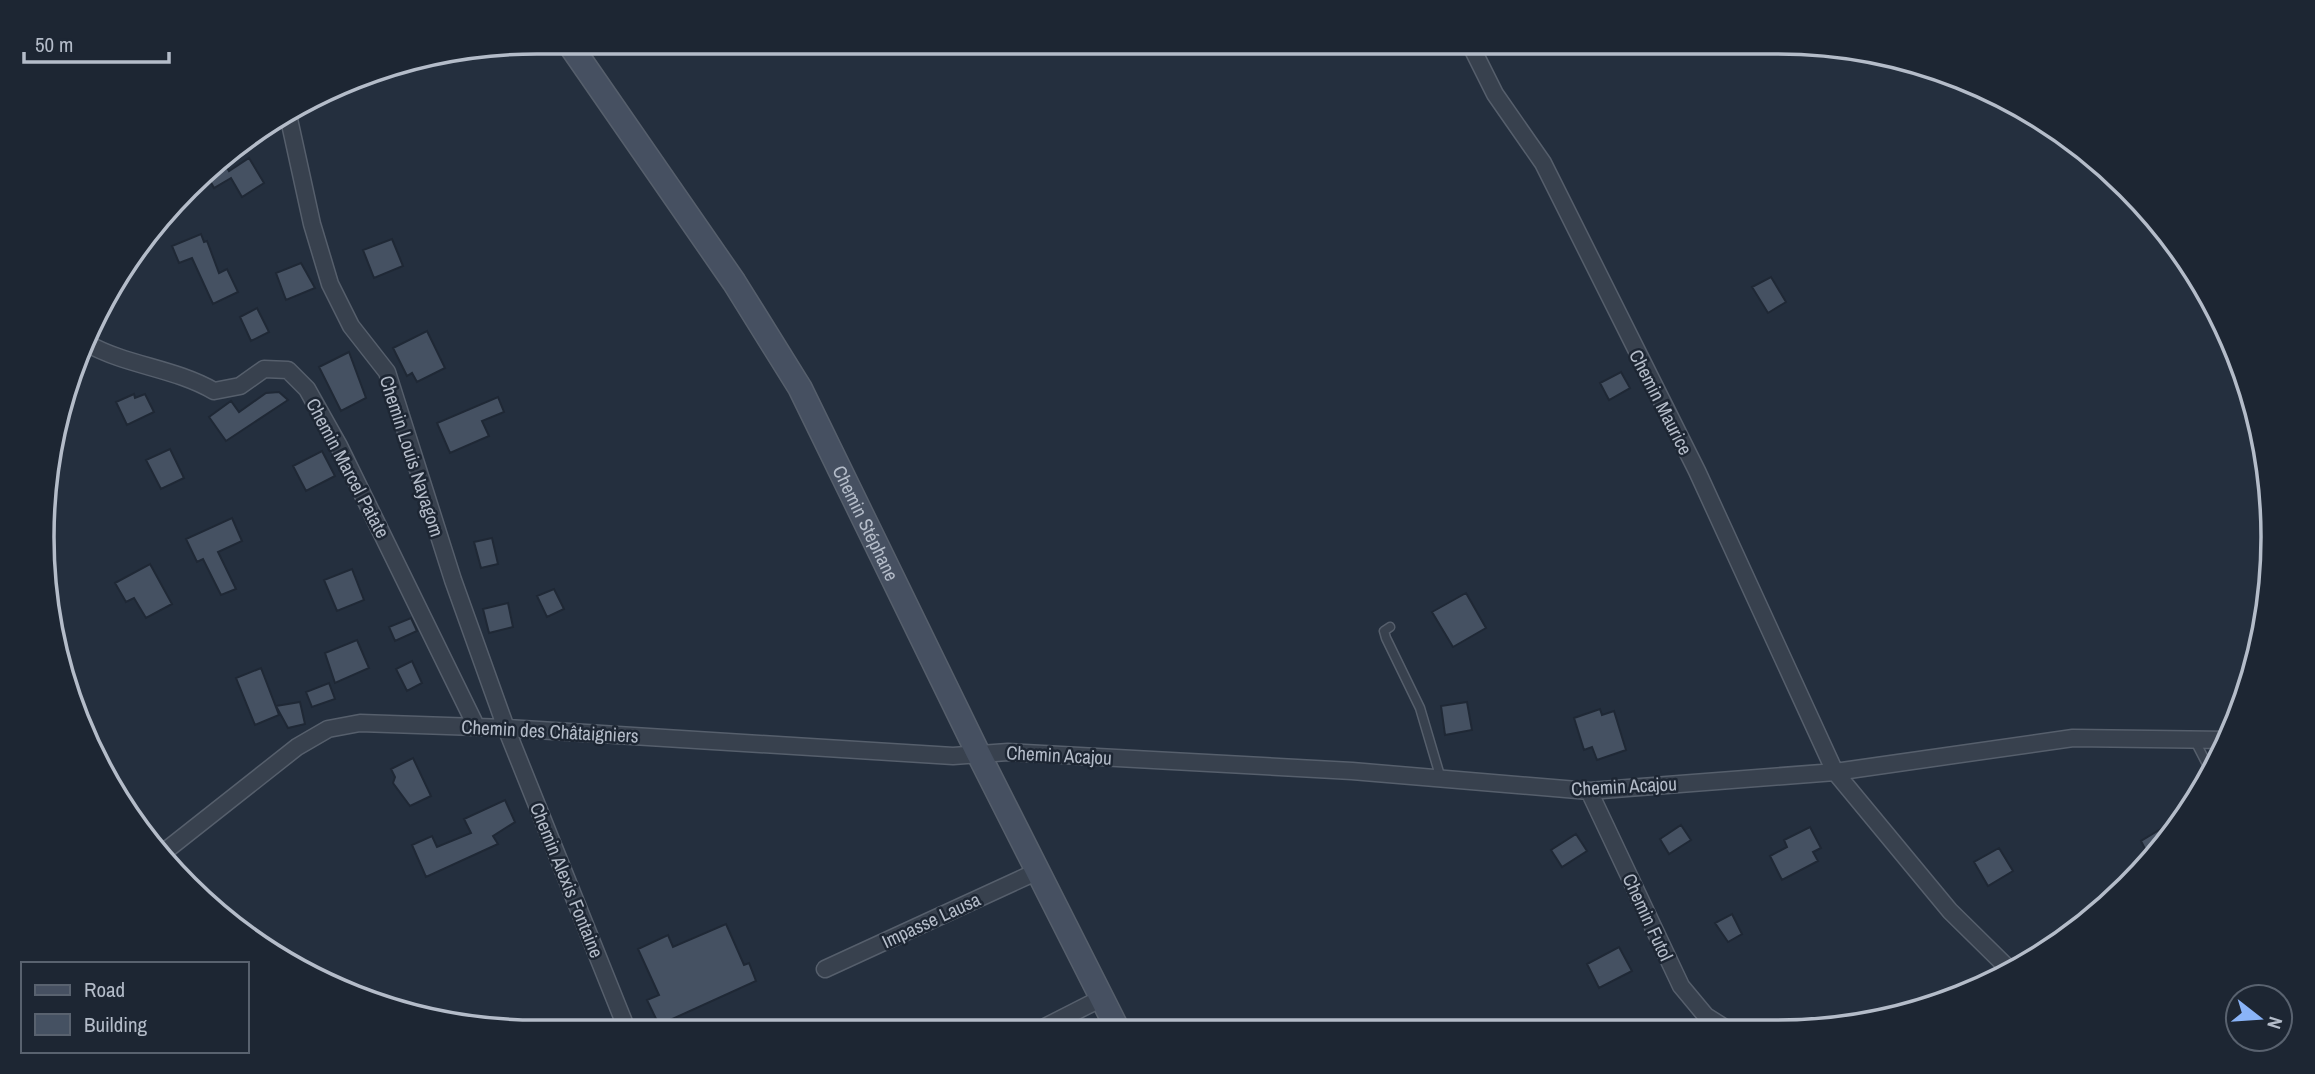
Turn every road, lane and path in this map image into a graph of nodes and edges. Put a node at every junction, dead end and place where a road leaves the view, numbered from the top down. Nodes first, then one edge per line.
1 (576, 54) edge
2 (1475, 54) edge
3 (290, 123) edge
4 (93, 347) edge
5 (1390, 626) dead end
6 (476, 726) junction
7 (506, 728) junction
8 (2194, 739) junction
9 (2216, 740) edge
10 (978, 753) junction
11 (2205, 761) edge
12 (1835, 772) junction
13 (1441, 779) junction
14 (1589, 791) junction
15 (169, 848) edge
16 (1038, 871) junction
17 (2004, 964) edge
18 (825, 969) dead end
19 (1102, 998) junction
20 (623, 1020) edge
21 (1059, 1020) edge
22 (1113, 1020) edge
23 (1712, 1020) edge

1 - 10 main road, Chemin Stéphane
2 - 12 street, Chemin Maurice
3 - 7 street, Chemin Louis Nayagom
4 - 6 street, Chemin Marcel Patate
5 - 13 lane
6 - 7 street, Chemin des Châtaigniers
6 - 15 street, Chemin des Châtaigniers
7 - 10 street, Chemin des Châtaigniers
7 - 20 street, Chemin Alexis Fontaine
8 - 9 street, Chemin Acajou
8 - 11 lane
8 - 12 street, Chemin Acajou
10 - 13 street, Chemin Acajou
10 - 16 main road, Chemin Stéphane
12 - 14 street, Chemin Acajou
12 - 17 street, Chemin Maurice
13 - 14 street, Chemin Acajou
14 - 23 street, Chemin Futol
16 - 18 street, Impasse Lausa
16 - 19 main road, Chemin Stéphane
19 - 21 street
19 - 22 main road, Chemin Stéphane

